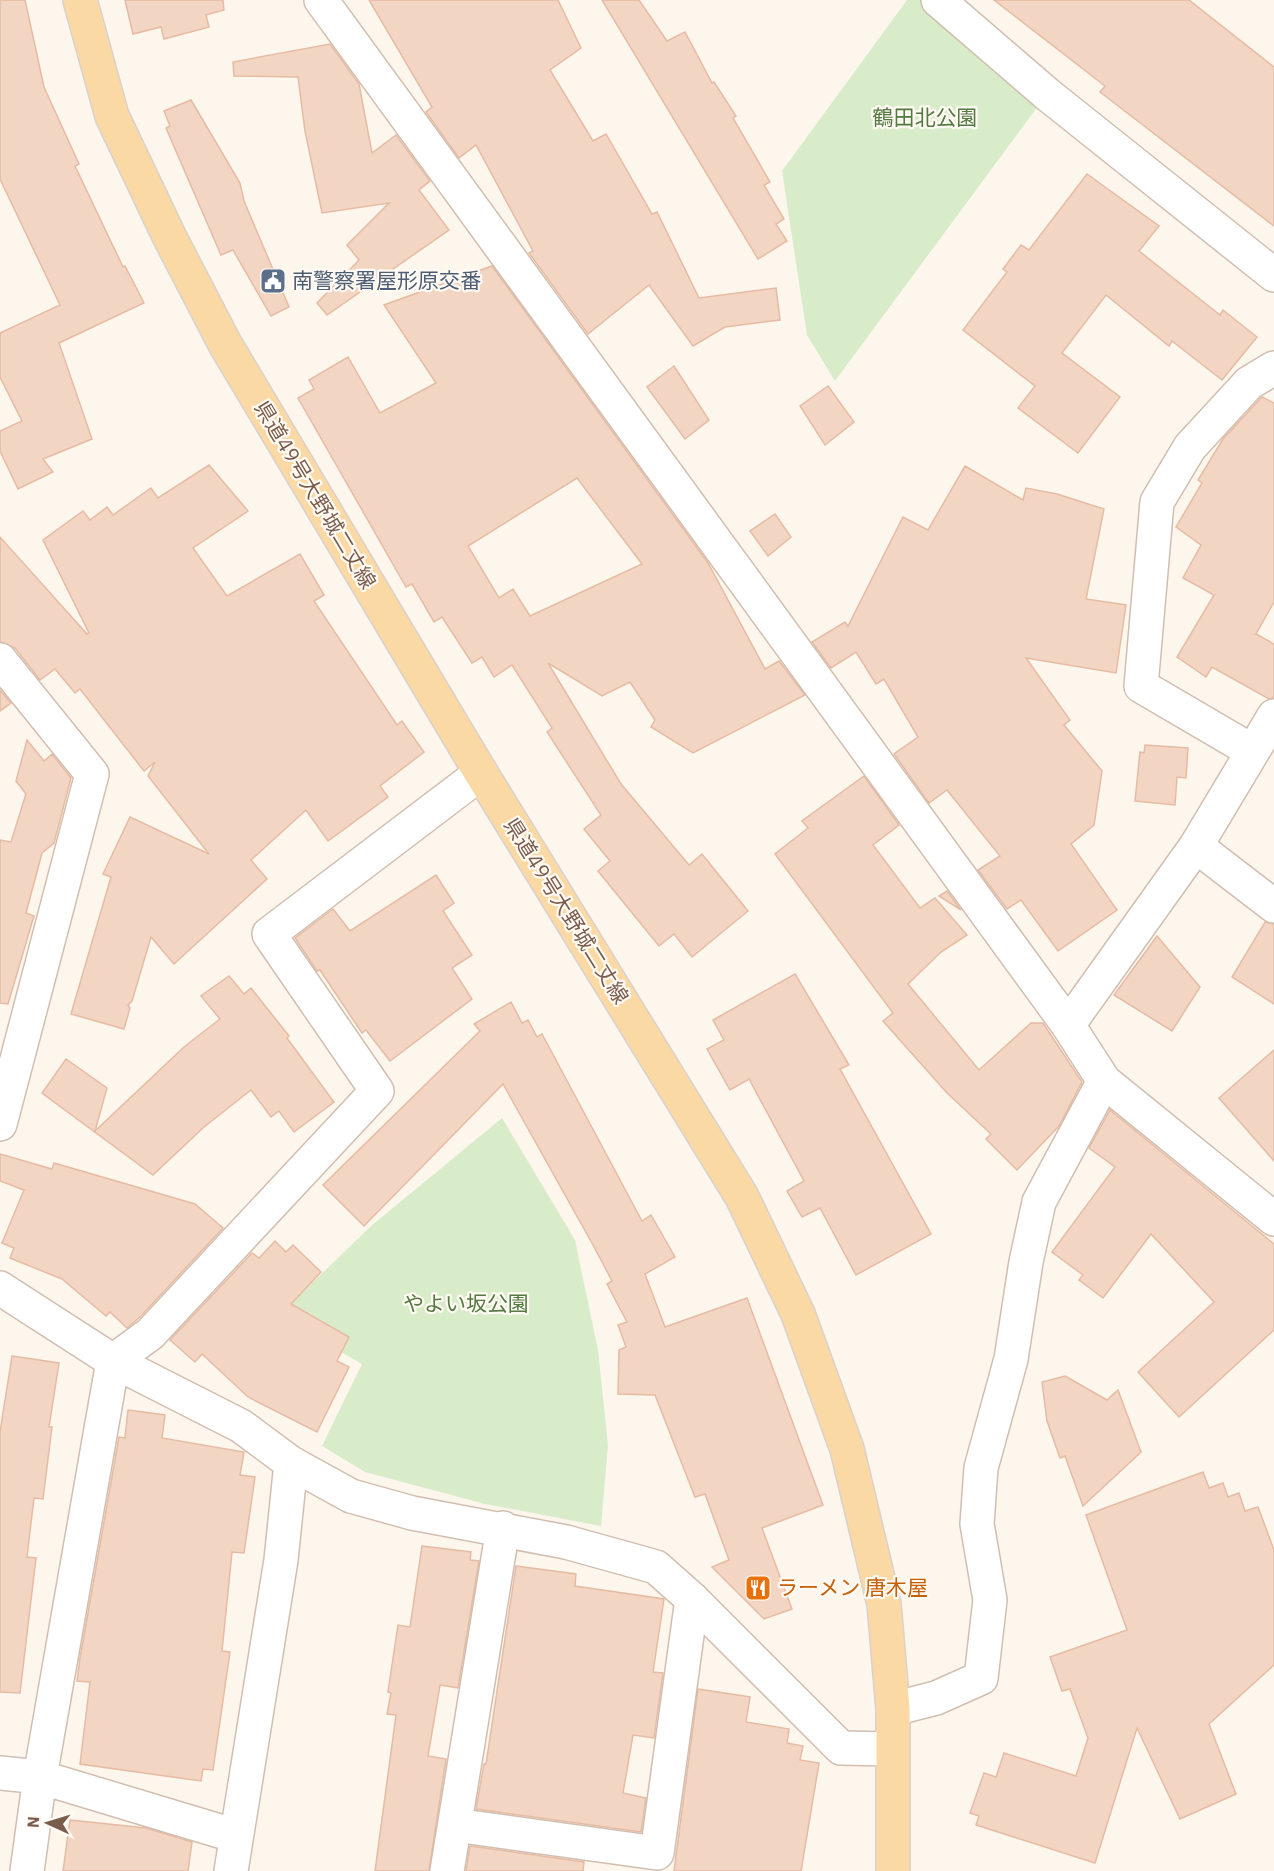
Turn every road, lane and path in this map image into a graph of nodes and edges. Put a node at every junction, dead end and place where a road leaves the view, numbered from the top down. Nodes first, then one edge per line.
1 (80, 0) edge
2 (321, 0) edge
3 (938, 0) edge
4 (1274, 275) edge
5 (1274, 368) edge
6 (0, 660) edge
7 (1274, 716) edge
8 (1252, 751) junction
9 (481, 773) junction
10 (1196, 846) junction
11 (1274, 906) edge
12 (1068, 1025) junction
13 (1104, 1080) junction
14 (0, 1124) edge
15 (1274, 1219) edge
16 (0, 1288) edge
17 (113, 1361) junction
18 (291, 1463) junction
19 (503, 1528) junction
20 (692, 1599) junction
21 (893, 1709) junction
22 (892, 1749) junction
23 (0, 1773) edge
24 (40, 1777) junction
25 (456, 1825) junction
26 (236, 1836) junction
27 (27, 1871) edge
28 (231, 1871) edge
29 (447, 1871) edge
30 (893, 1871) edge

1 - 9 main road, 県道49号大野城二丈線
2 - 12 street
3 - 4 street
5 - 8 street
6 - 14 street
7 - 8 street
8 - 10 street
9 - 17 street
9 - 21 main road, 県道49号大野城二丈線
10 - 11 street
10 - 12 street
12 - 13 street
13 - 15 street
13 - 21 street
16 - 17 street
17 - 18 street
17 - 24 street
18 - 19 street
18 - 26 street
19 - 20 street
19 - 25 street
20 - 22 street
20 - 25 street
21 - 22 main road, 県道49号大野城二丈線
22 - 30 main road, 県道49号大野城二丈線
23 - 24 street
24 - 26 street
24 - 27 street
25 - 29 street
26 - 28 street

